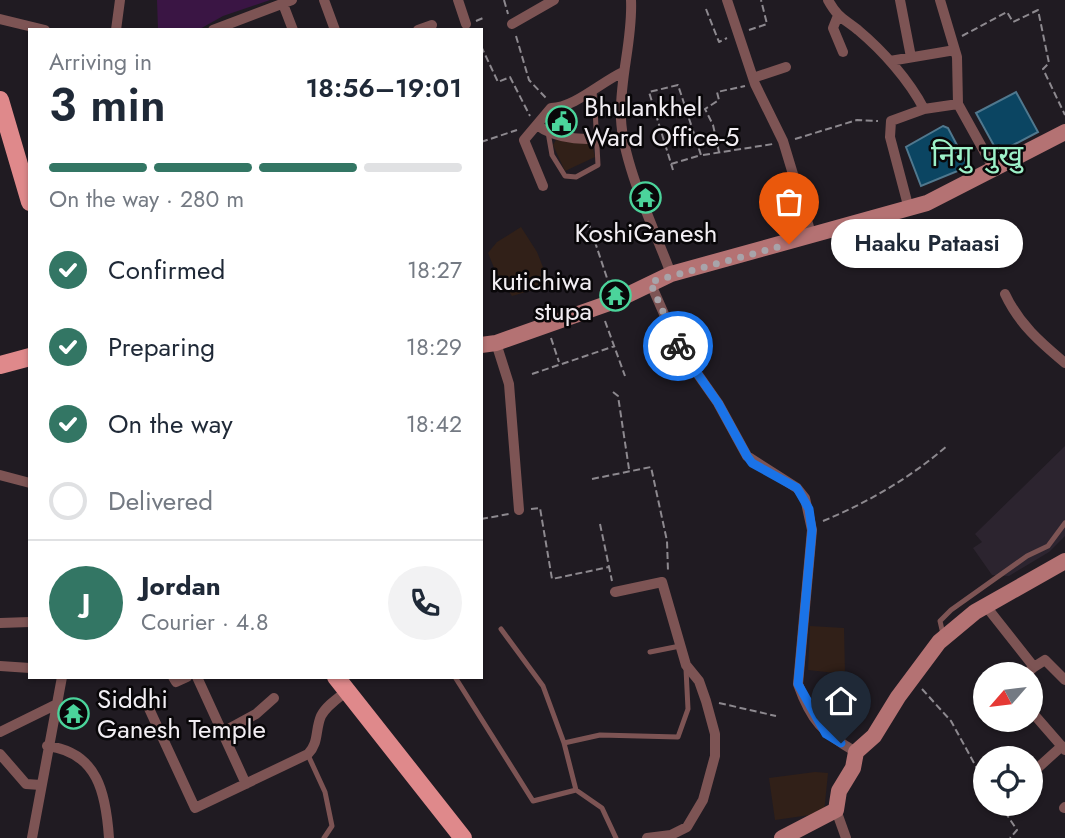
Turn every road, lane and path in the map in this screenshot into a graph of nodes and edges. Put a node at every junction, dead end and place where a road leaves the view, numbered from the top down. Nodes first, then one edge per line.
1 (120, 0) edge
2 (324, 0) edge
3 (458, 0) edge
4 (504, 0) edge
5 (554, 0) edge
6 (631, 0) edge
7 (727, 0) edge
8 (761, 0) edge
9 (828, 0) edge
10 (900, 0) edge
11 (940, 0) edge
12 (287, 2) edge
13 (706, 9) dead end
14 (837, 18) junction
15 (0, 19) edge
16 (466, 24) dead end
17 (512, 24) junction
18 (432, 25) dead end
19 (37, 28) edge
20 (116, 28) edge
21 (218, 28) edge
22 (293, 28) edge
23 (334, 28) edge
24 (424, 28) edge
25 (739, 34) junction
26 (953, 46) junction
27 (483, 50) edge
28 (843, 52) dead end
29 (911, 57) junction
30 (890, 61) junction
31 (786, 67) dead end
32 (623, 72) junction
33 (754, 81) junction
34 (594, 86) junction
35 (0, 100) edge
36 (958, 104) junction
37 (561, 109) junction
38 (924, 109) junction
39 (653, 110) junction
40 (621, 113) junction
41 (1065, 115) edge
42 (534, 121) junction
43 (891, 121) junction
44 (524, 128) dead end
45 (548, 132) junction
46 (1065, 132) edge
47 (624, 138) junction
48 (596, 139) junction
49 (483, 141) edge
50 (783, 141) junction
51 (719, 153) junction
52 (701, 155) junction
53 (671, 164) junction
54 (994, 169) junction
55 (673, 170) dead end
56 (542, 186) dead end
57 (28, 195) edge
58 (909, 209) junction
59 (588, 221) dead end
60 (812, 236) junction
61 (671, 274) junction
62 (650, 282) junction
63 (1005, 295) dead end
64 (608, 304) junction
65 (547, 326) junction
66 (489, 344) edge
67 (615, 346) junction
68 (28, 358) edge
69 (559, 363) junction
70 (1065, 363) edge
71 (0, 365) edge
72 (532, 374) dead end
73 (625, 376) dead end
74 (613, 391) dead end
75 (947, 446) dead end
76 (629, 470) junction
77 (0, 475) edge
78 (592, 479) dead end
79 (28, 482) edge
80 (519, 510) junction
81 (483, 519) edge
82 (1065, 523) edge
83 (600, 524) dead end
84 (812, 530) junction
85 (1065, 561) edge
86 (609, 567) junction
87 (662, 582) junction
88 (615, 592) joint
89 (985, 605) junction
90 (28, 622) edge
91 (0, 623) edge
92 (501, 629) dead end
93 (945, 637) junction
94 (680, 646) junction
95 (650, 652) dead end
96 (1024, 662) edge
97 (1042, 662) edge
98 (686, 665) junction
99 (0, 666) edge
100 (28, 668) edge
101 (912, 678) junction
102 (62, 679) edge
103 (198, 679) edge
104 (456, 679) edge
105 (1065, 680) edge
106 (342, 684) edge
107 (274, 698) dead end
108 (706, 701) junction
109 (146, 702) dead end
110 (55, 705) junction
111 (776, 716) dead end
112 (1043, 725) edge
113 (0, 732) edge
114 (223, 732) junction
115 (564, 743) junction
116 (47, 746) junction
117 (1063, 748) edge
118 (856, 752) junction
119 (0, 754) edge
120 (308, 754) junction
121 (973, 761) edge
122 (1043, 764) edge
123 (246, 784) junction
124 (41, 785) junction
125 (576, 790) junction
126 (836, 810) junction
127 (1008, 816) edge
128 (35, 823) junction
129 (32, 838) edge
130 (43, 838) edge
131 (109, 838) edge
132 (324, 838) edge
133 (463, 838) edge
134 (616, 838) edge
135 (647, 838) edge
136 (782, 838) edge
137 (846, 838) edge
138 (1010, 838) edge

1 - 20 street
2 - 23 street
3 - 16 street
4 - 17 path
5 - 17 street
6 - 32 street
7 - 25 street
8 - 25 path
9 - 14 street
10 - 29 street
11 - 26 street
12 - 21 street
12 - 22 street
13 - 25 path
14 - 28 street
14 - 30 street
15 - 19 street
17 - 37 path
18 - 24 street
25 - 33 street
26 - 29 street
26 - 36 street
26 - 41 path
27 - 42 path
29 - 30 street
30 - 38 street
31 - 33 street
32 - 34 street
32 - 40 street
33 - 50 street
33 - 51 path
34 - 37 street
34 - 48 lane
35 - 57 main road
36 - 38 street
36 - 54 street
37 - 42 street
38 - 43 street
39 - 40 path
39 - 52 path
39 - 53 path
40 - 47 street
42 - 45 street
42 - 56 street
43 - 50 path
43 - 58 street
44 - 49 path
45 - 48 street
45 - 48 lane
46 - 54 main road
47 - 48 street
47 - 61 street
50 - 51 path
50 - 60 street
51 - 52 path
52 - 53 path
53 - 55 path
54 - 58 main road
58 - 60 main road
59 - 64 path
60 - 61 main road
61 - 62 main road
62 - 64 main road
62 - 84 street
63 - 70 street
64 - 65 main road
64 - 67 path
65 - 66 main road
65 - 69 path
66 - 80 street
67 - 69 path
67 - 73 path
68 - 71 main road
69 - 72 path
74 - 76 path
75 - 84 path
76 - 78 path
76 - 87 path
77 - 79 street
80 - 81 path
80 - 86 path
82 - 93 lane
83 - 86 path
84 - 118 street
85 - 89 main road
86 - 88 path
87 - 88 street
87 - 94 street
89 - 93 main road
89 - 96 street
90 - 91 street
92 - 115 lane
93 - 101 main road
94 - 95 lane
94 - 98 street
97 - 105 street
98 - 108 street
98 - 115 lane
99 - 100 street
101 - 118 main road
101 - 121 path
102 - 110 street
103 - 114 street
104 - 125 lane
106 - 120 street
106 - 133 main road
107 - 114 street
108 - 111 path
108 - 135 street
109 - 123 street
110 - 113 street
110 - 116 street
112 - 117 street
114 - 123 street
115 - 125 lane
116 - 124 street
116 - 131 street
117 - 122 street
118 - 126 main road
119 - 124 street
120 - 123 street
120 - 132 lane
124 - 128 street
125 - 134 lane
126 - 136 main road
126 - 137 street
127 - 138 path
128 - 129 street
128 - 130 street

